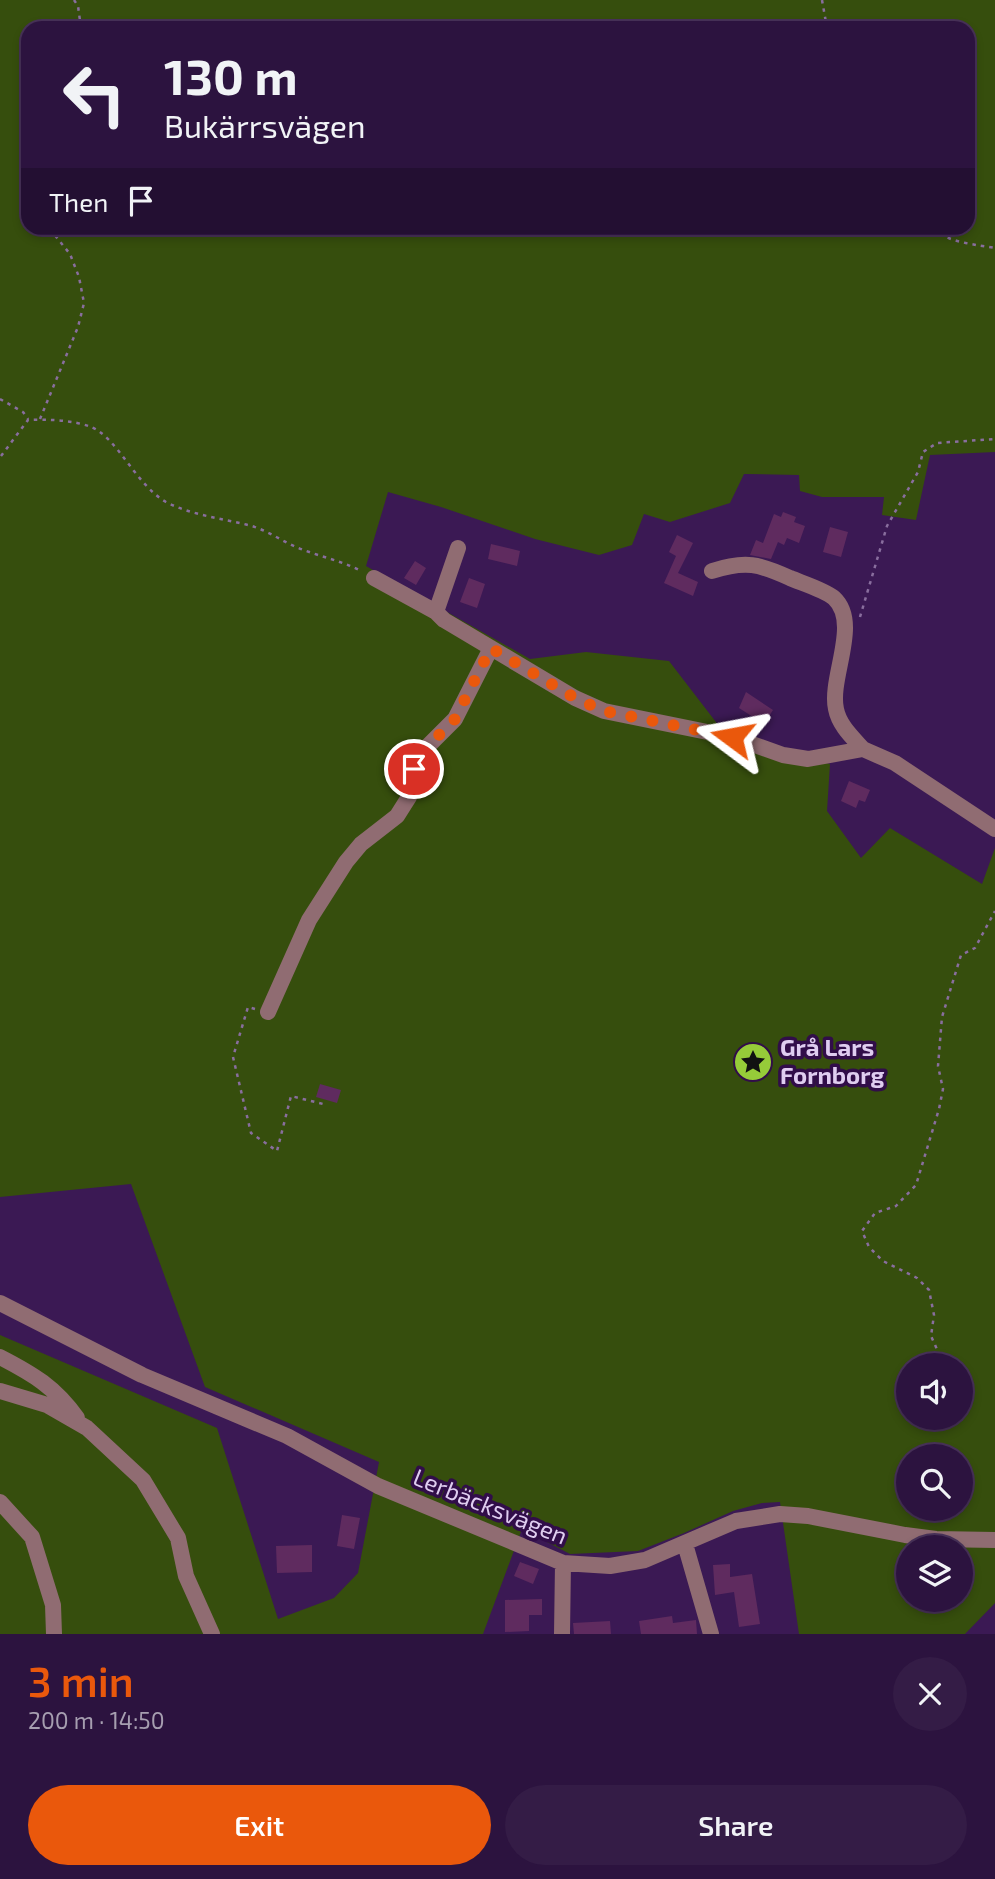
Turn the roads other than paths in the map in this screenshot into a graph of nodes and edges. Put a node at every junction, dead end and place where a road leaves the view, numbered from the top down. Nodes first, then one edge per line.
1 (458, 548) dead end
2 (712, 571) dead end
3 (374, 578) road end
4 (436, 611) junction
5 (491, 648) junction
6 (863, 749) junction
7 (995, 829) edge
8 (268, 1012) road end
9 (0, 1303) edge
10 (0, 1357) edge
11 (0, 1391) edge
12 (82, 1426) junction
13 (0, 1502) edge
14 (995, 1540) edge
15 (685, 1544) junction
16 (563, 1563) junction
17 (54, 1634) edge
18 (212, 1634) edge
19 (562, 1634) edge
20 (711, 1634) edge

1 - 4 street
2 - 6 street
3 - 4 street
4 - 5 street
5 - 6 street
5 - 8 street
6 - 7 street
9 - 16 street, Lerbäcksvägen
10 - 12 street
11 - 12 street
12 - 18 street
13 - 17 street
14 - 15 street, Lerbäcksvägen
15 - 16 street, Lerbäcksvägen
15 - 20 street
16 - 19 street

